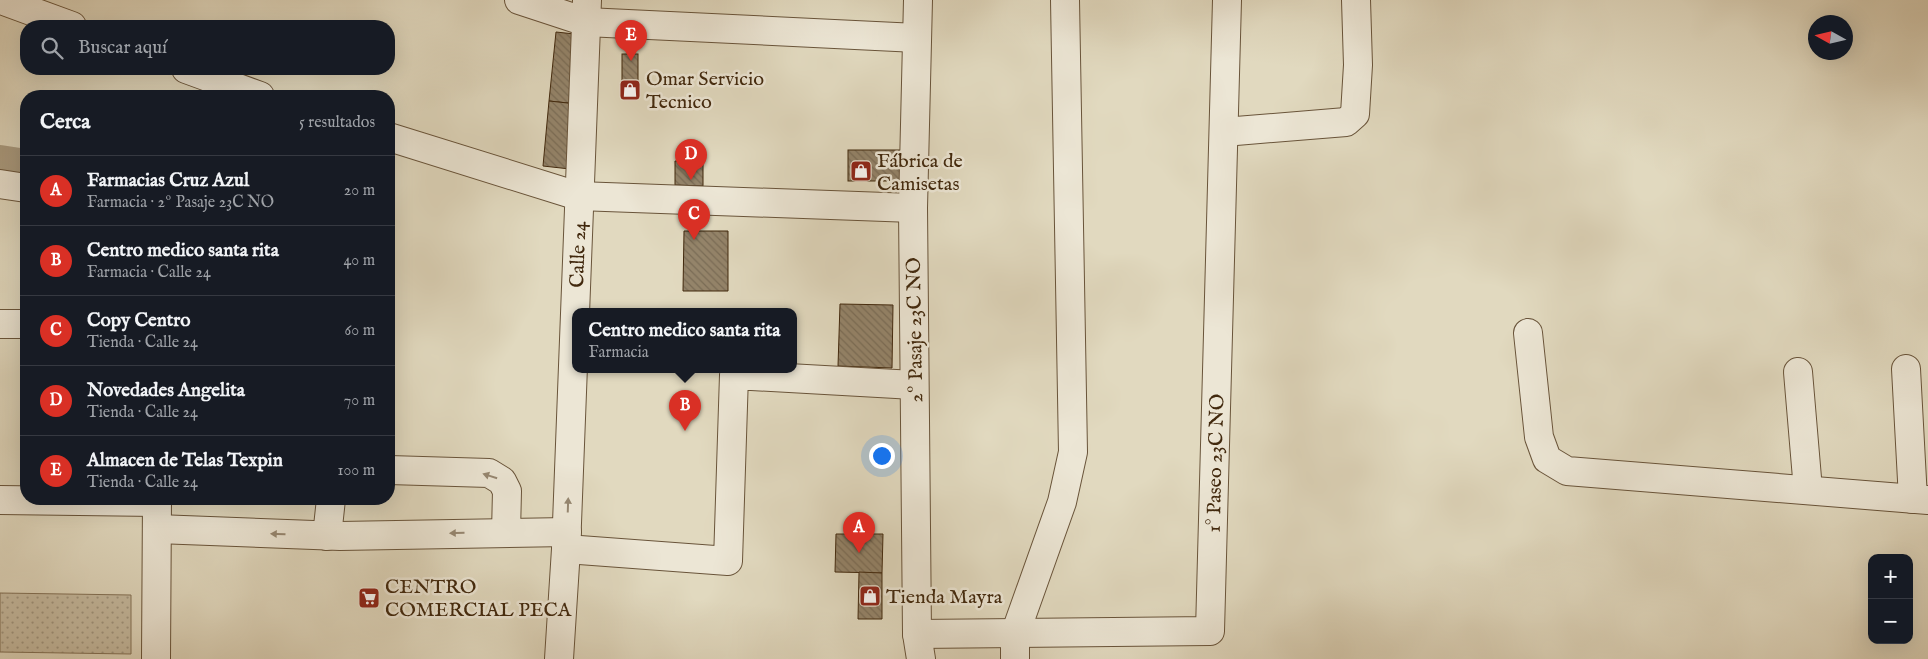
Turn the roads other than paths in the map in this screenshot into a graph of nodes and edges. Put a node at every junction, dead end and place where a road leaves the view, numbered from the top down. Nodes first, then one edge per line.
1 (1, 0) edge
2 (519, 0) edge
3 (918, 0) edge
4 (1064, 0) edge
5 (1227, 0) edge
6 (1356, 0) edge
7 (587, 11) edge
8 (56, 20) edge
9 (917, 38) junction
10 (202, 75) edge
11 (244, 90) edge
12 (1224, 132) junction
13 (395, 139) edge
14 (0, 184) edge
15 (20, 187) edge
16 (578, 196) junction
17 (913, 208) junction
18 (574, 308) edge
19 (0, 324) edge
20 (20, 324) edge
21 (1528, 333) dead end
22 (1906, 369) dead end
23 (1798, 372) dead end
24 (572, 373) edge
25 (914, 385) junction
26 (395, 470) edge
27 (1808, 490) junction
28 (0, 500) edge
29 (20, 500) edge
30 (1921, 500) edge
31 (157, 505) edge
32 (330, 505) edge
33 (157, 529) junction
34 (506, 532) junction
35 (327, 536) junction
36 (567, 540) junction
37 (919, 646) edge
38 (1015, 647) edge
39 (156, 659) edge
40 (559, 659) edge

1 - 8 street
2 - 7 street
3 - 9 street, 2º Pasaje 23C NO
4 - 38 street
5 - 12 street, 1° Paseo 23C NO
6 - 12 street
7 - 9 street
7 - 16 street, Calle 24
9 - 17 street, 2º Pasaje 23C NO
10 - 11 street
12 - 38 street, 1° Paseo 23C NO
13 - 16 street
14 - 15 street
16 - 17 street
18 -> 16 street, Calle 24
17 - 25 street, 2º Pasaje 23C NO
19 - 20 street
21 - 27 street
22 - 30 street
23 - 27 street
36 -> 24 street, Calle 24
25 - 36 street
25 - 37 street, 2º Pasaje 23C NO
34 -> 26 street
27 - 30 street
28 - 29 street
31 - 33 street
32 - 35 street
35 -> 33 street
33 - 39 street
34 -> 35 street
34 - 36 street
36 - 40 street, Calle 24
37 - 38 street, 1° Paseo 23C NO

